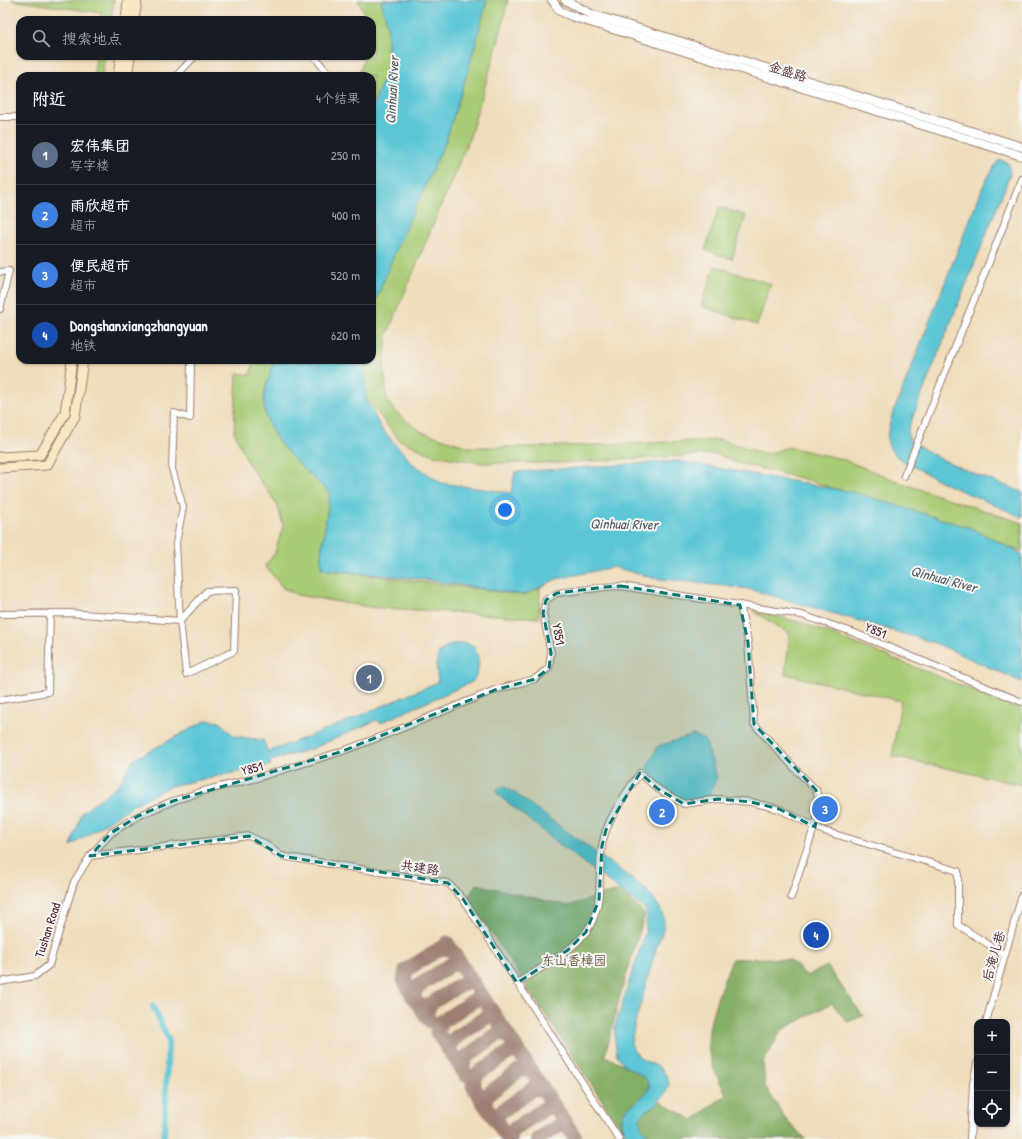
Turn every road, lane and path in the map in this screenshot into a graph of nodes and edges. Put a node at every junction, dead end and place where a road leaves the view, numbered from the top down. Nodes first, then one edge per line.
1 (128, 0) edge
2 (137, 0) edge
3 (552, 0) edge
4 (565, 0) edge
5 (126, 16) edge
6 (135, 16) edge
7 (120, 60) edge
8 (129, 60) edge
9 (191, 60) edge
10 (317, 60) edge
11 (119, 72) edge
12 (128, 72) edge
13 (180, 72) edge
14 (327, 72) edge
15 (0, 117) edge
16 (16, 118) edge
17 (1022, 147) edge
18 (1022, 156) edge
19 (1022, 179) edge
20 (0, 272) edge
21 (0, 309) edge
22 (71, 364) edge
23 (82, 364) edge
24 (191, 364) edge
25 (0, 457) edge
26 (0, 468) edge
27 (904, 476) dead end
28 (740, 605) junction
29 (50, 613) junction
30 (0, 614) edge
31 (180, 622) junction
32 (0, 700) edge
33 (1022, 702) edge
34 (815, 826) junction
35 (90, 856) junction
36 (1022, 895) edge
37 (791, 897) dead end
38 (1005, 955) junction
39 (0, 982) edge
40 (517, 983) junction
41 (987, 1019) edge
42 (974, 1079) edge
43 (619, 1139) edge
44 (970, 1139) edge

1 - 5 main road
2 - 6 main road
3 - 18 street, 金盛路
4 - 17 street, 金盛路
7 - 11 main road
8 - 12 main road
9 - 13 street
10 - 14 street
15 - 16 street
19 - 27 street
20 - 21 street
22 - 25 main road
23 - 26 main road
24 - 31 street
28 - 33 street, Y851
28 - 34 street
28 - 35 street, Y851
29 - 30 street
29 - 31 street
29 - 32 street
31 - 31 street
34 - 37 street
34 - 38 street
34 - 40 street
35 - 39 street, Tushan Road
35 - 40 street, 共建路
36 - 38 street, 后淹儿巷
38 - 41 street, 后淹儿巷
40 - 43 street, 共建路
42 - 44 street

